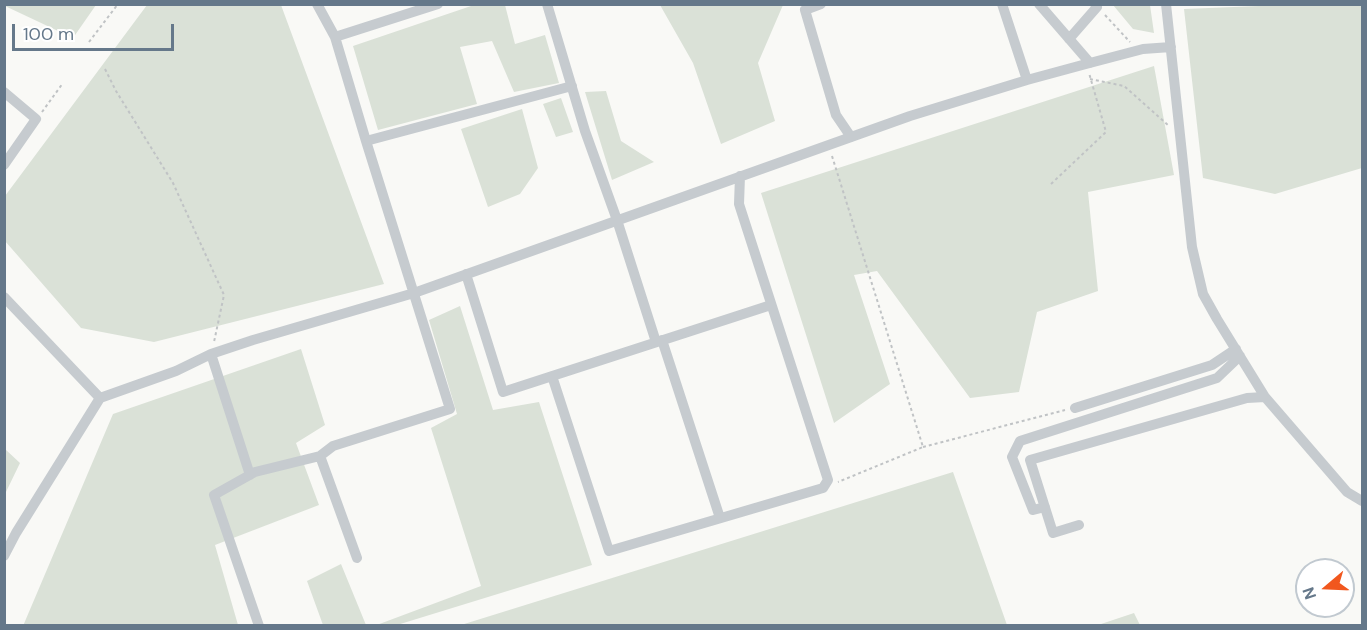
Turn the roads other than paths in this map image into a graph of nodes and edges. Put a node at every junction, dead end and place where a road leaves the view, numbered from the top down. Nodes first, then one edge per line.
1 (317, 4) edge
2 (438, 4) edge
3 (547, 4) edge
4 (821, 4) edge
5 (1002, 4) edge
6 (1039, 4) edge
7 (1166, 4) edge
8 (1096, 6) edge
9 (335, 37) junction
10 (1069, 39) junction
11 (1171, 47) junction
12 (1088, 64) junction
13 (1027, 80) junction
14 (572, 86) junction
15 (4, 92) edge
16 (851, 137) junction
17 (366, 141) junction
18 (4, 165) edge
19 (740, 176) junction
20 (617, 220) junction
21 (466, 274) junction
22 (414, 292) junction
23 (4, 297) edge
24 (771, 305) junction
25 (659, 341) junction
26 (1238, 353) junction
27 (211, 354) junction
28 (552, 376) junction
29 (1265, 397) junction
30 (100, 398) junction
31 (1075, 408) road end
32 (320, 456) junction
33 (250, 475) junction
34 (1362, 501) edge
35 (1045, 507) junction
36 (720, 518) junction
37 (1078, 525) dead end
38 (4, 556) edge
39 (357, 558) dead end
40 (259, 626) edge

1 - 9 street
2 - 9 street
3 - 14 street
4 - 16 street
5 - 13 street
6 - 10 street
7 - 11 street
8 - 10 street
9 - 17 street
10 - 12 street
11 - 12 street
11 - 26 street
12 - 13 street
13 - 16 street
14 - 17 street
14 - 20 street
15 - 18 street
16 - 19 street
17 - 22 street
19 - 20 street
19 - 24 street
20 - 21 street
20 - 25 street
21 - 22 street
21 - 28 street
22 - 27 street
22 - 32 street
23 - 30 street
24 - 25 street
24 - 36 street
25 - 28 street
25 - 36 street
26 - 29 street
26 - 31 street
26 - 35 street
27 - 30 street
27 - 33 street
28 - 36 street
29 - 34 street
29 - 35 street
30 - 38 street
32 - 33 street
32 - 39 street
33 - 40 street
35 - 37 street

